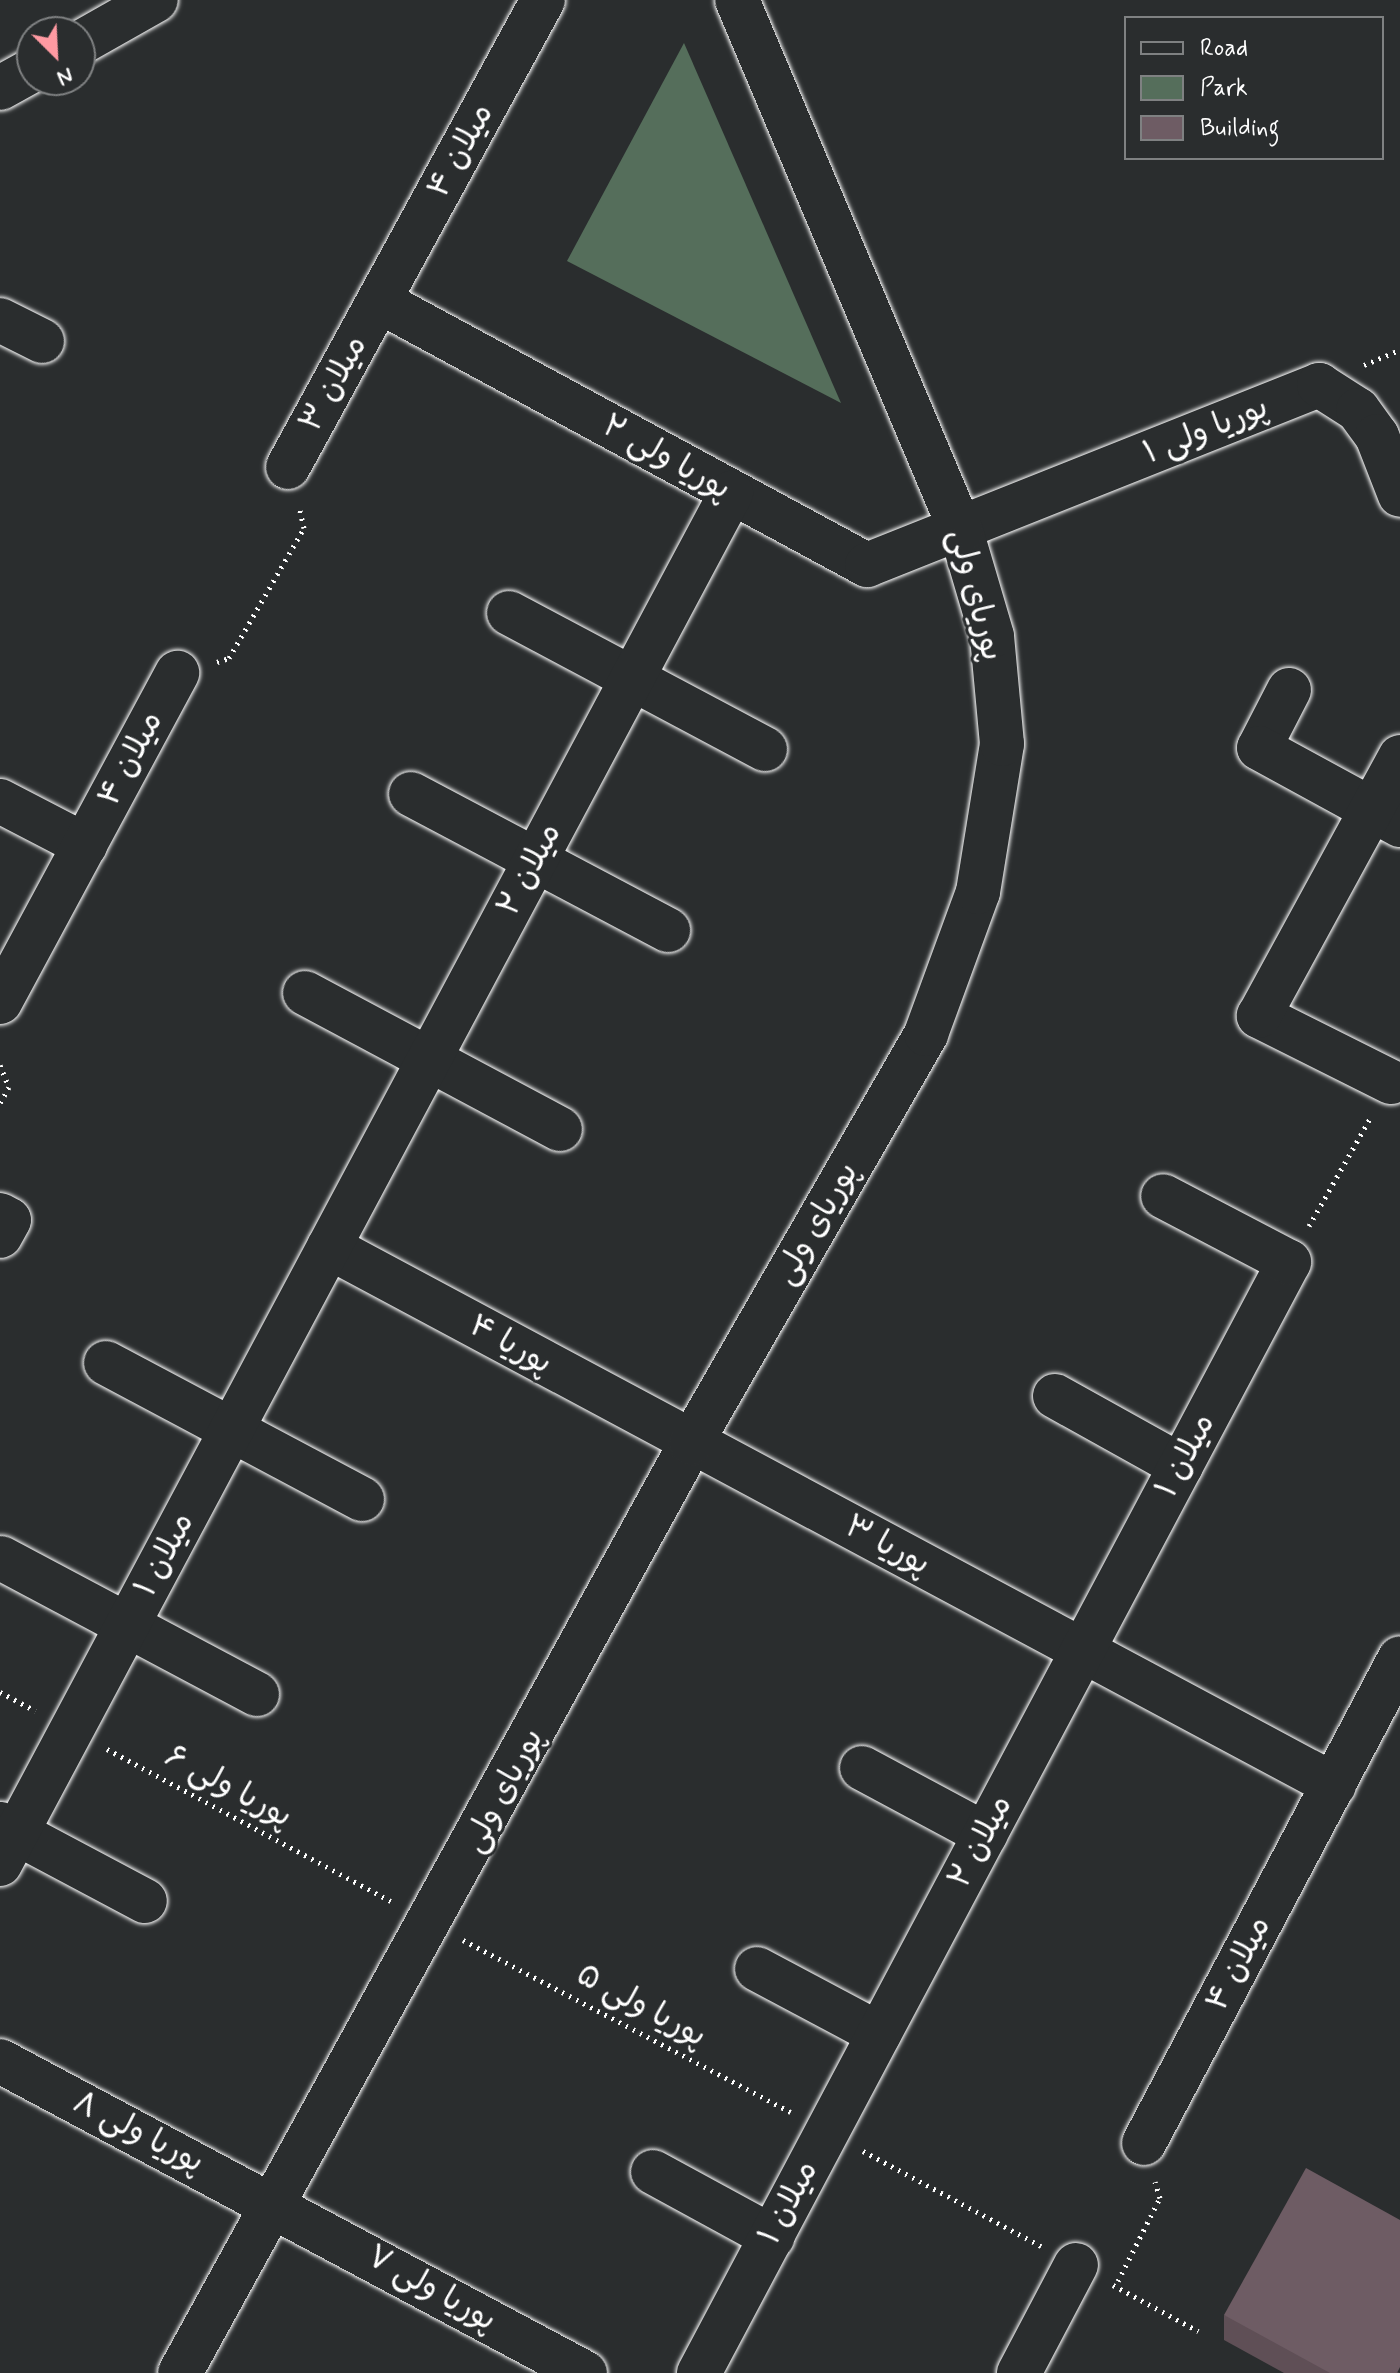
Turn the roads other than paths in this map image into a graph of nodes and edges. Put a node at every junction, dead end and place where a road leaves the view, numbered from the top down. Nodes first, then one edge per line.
1 (156, 0) edge
2 (543, 0) edge
3 (737, 0) edge
4 (96, 34) edge
5 (379, 301) junction
6 (0, 320) edge
7 (42, 341) dead end
8 (288, 467) road end
9 (731, 493) junction
10 (1400, 495) edge
11 (961, 531) junction
12 (509, 613) dead end
13 (177, 673) road end
14 (632, 679) junction
15 (1289, 690) dead end
16 (765, 749) dead end
17 (1400, 757) edge
18 (411, 794) dead end
19 (0, 801) edge
20 (1386, 817) edge
21 (85, 845) junction
22 (536, 860) junction
23 (668, 930) dead end
24 (305, 993) dead end
25 (0, 1002) edge
26 (429, 1059) junction
27 (1391, 1082) road end
28 (560, 1129) dead end
29 (1163, 1196) dead end
30 (0, 1215) edge
31 (0, 1236) edge
32 (329, 1247) junction
33 (106, 1363) dead end
34 (1055, 1396) dead end
35 (231, 1430) junction
36 (691, 1443) junction
37 (1181, 1466) junction
38 (362, 1499) dead end
39 (1, 1558) edge
40 (128, 1625) junction
41 (1083, 1650) junction
42 (1400, 1658) edge
43 (257, 1694) dead end
44 (862, 1768) dead end
45 (1334, 1785) junction
46 (985, 1834) junction
47 (6, 1841) edge
48 (145, 1901) dead end
49 (757, 1969) dead end
50 (879, 2034) junction
51 (0, 2061) edge
52 (1144, 2143) road end
53 (653, 2172) dead end
54 (277, 2204) junction
55 (772, 2237) junction
56 (1076, 2265) road end
57 (180, 2373) edge
58 (585, 2373) edge
59 (699, 2373) edge
60 (1019, 2373) edge

1 - 4 street
2 - 5 street, میلان ۴
3 - 11 street, پوریای ولی
5 - 8 street, میلان ۳
5 - 9 street, پوریا ولی ۲
6 - 7 street
9 - 11 street, پوریا ولی ۲
9 - 14 street, میلان ۲
10 - 11 street, پوریا ولی ۱
11 - 36 street, پوریای ولی
12 - 14 street
13 - 21 street, میلان ۴
14 - 16 street
14 - 22 street, میلان ۲
15 - 20 street
17 - 20 street
18 - 22 street
19 - 21 street
20 - 27 street
21 - 25 street
22 - 23 street
22 - 26 street, میلان ۲
24 - 26 street
26 - 28 street
26 - 32 street, میلان ۲
29 - 37 street, میلان ۱
30 - 31 street
32 - 35 street, میلان ۱
32 - 36 street, پوریا ۴
33 - 35 street
34 - 37 street
35 - 38 street
35 - 40 street, میلان ۱
36 - 41 street, پوریا ۳
36 - 54 street, پوریای ولی
37 - 41 street, میلان ۱
39 - 40 street
40 - 43 street
40 - 47 street, میلان ۱
41 - 45 street, پوریا ۳
41 - 46 street, میلان ۲
42 - 45 street, میلان ۴
44 - 46 street
45 - 52 street, میلان ۴
46 - 50 street, میلان ۲
47 - 48 street
49 - 50 street
50 - 55 street, میلان ۱
51 - 54 street, پوریا ولی ۸
53 - 55 street
54 - 57 street, پوریای ولی
54 - 58 street, پوریا ولی ۷
55 - 59 street, میلان ۱
56 - 60 street

